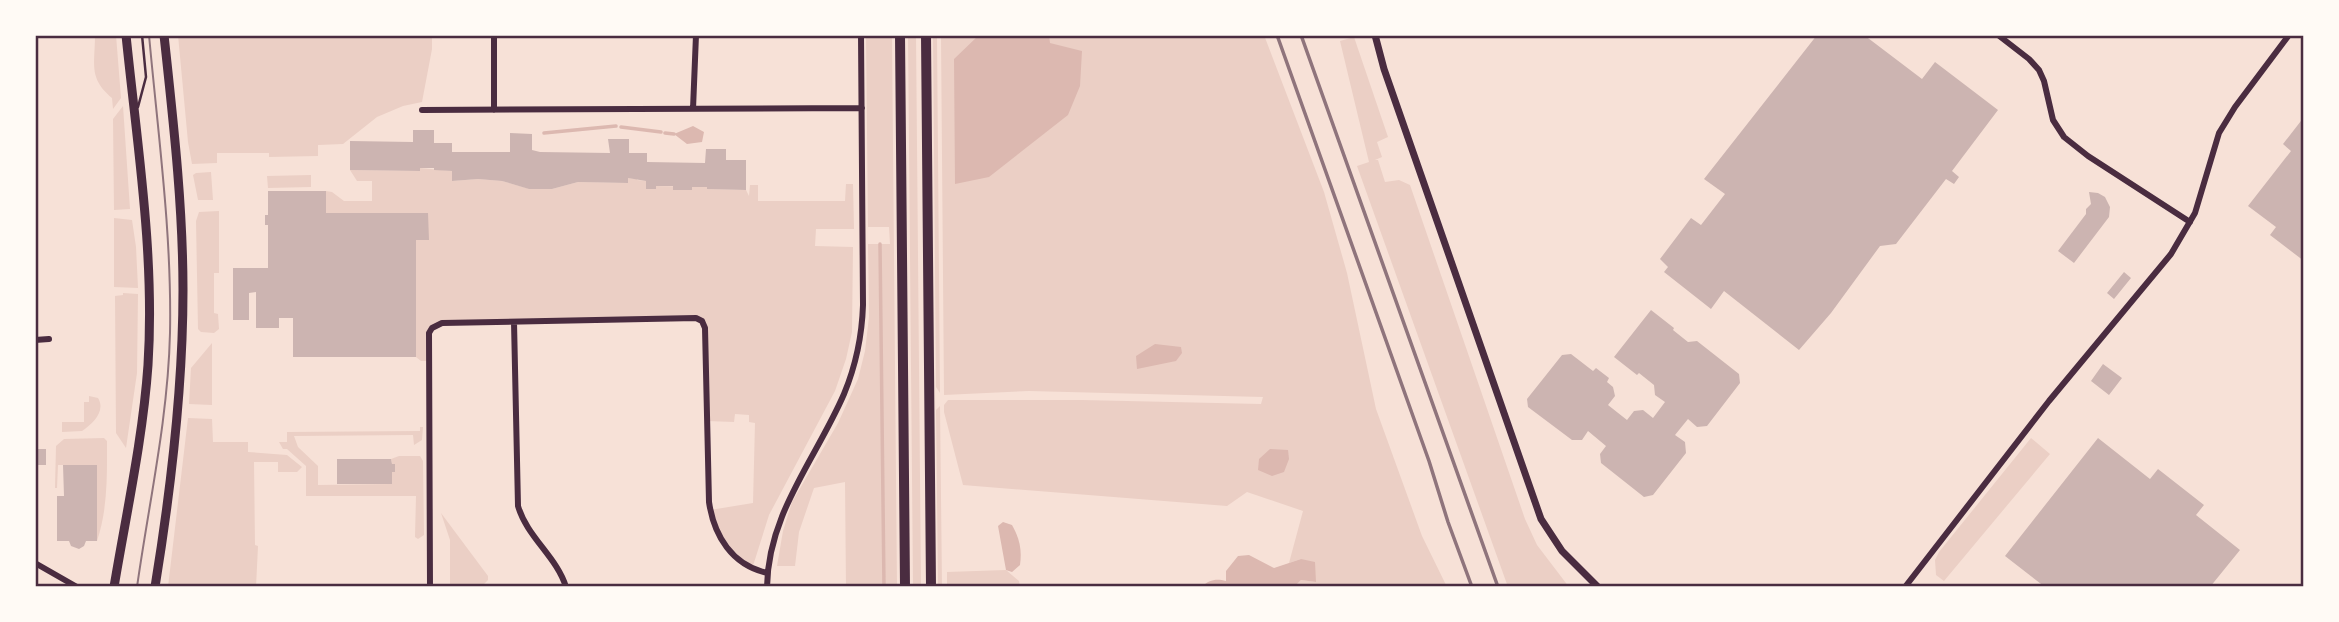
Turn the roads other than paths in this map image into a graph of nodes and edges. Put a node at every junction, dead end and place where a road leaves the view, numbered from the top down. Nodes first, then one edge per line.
1 (126, 35) edge
2 (142, 35) edge
3 (164, 35) edge
4 (494, 35) edge
5 (696, 35) edge
6 (861, 35) edge
7 (900, 35) edge
8 (926, 35) edge
9 (1375, 35) edge
10 (1998, 35) edge
11 (2289, 35) edge
12 (862, 108) junction
13 (693, 109) junction
14 (422, 110) dead end
15 (494, 110) junction
16 (135, 120) junction
17 (2190, 222) junction
18 (514, 322) junction
19 (50, 339) dead end
20 (35, 340) edge
21 (35, 563) edge
22 (767, 573) junction
23 (77, 587) edge
24 (114, 587) edge
25 (155, 587) edge
26 (430, 587) edge
27 (566, 587) edge
28 (767, 587) edge
29 (905, 587) edge
30 (931, 587) edge
31 (1598, 587) edge
32 (1905, 587) edge

1 - 16 main road
2 - 16 lane
3 - 25 main road
4 - 15 street
5 - 13 street
6 - 12 street
7 - 29 highway
8 - 30 highway
9 - 31 street
10 - 17 street
11 - 17 street
12 - 13 street
12 - 22 street
13 - 15 street
14 - 15 street
16 - 24 main road
17 - 32 street
18 - 22 street
18 - 26 street
18 - 27 street
19 - 20 street
21 - 23 street
22 - 28 street

